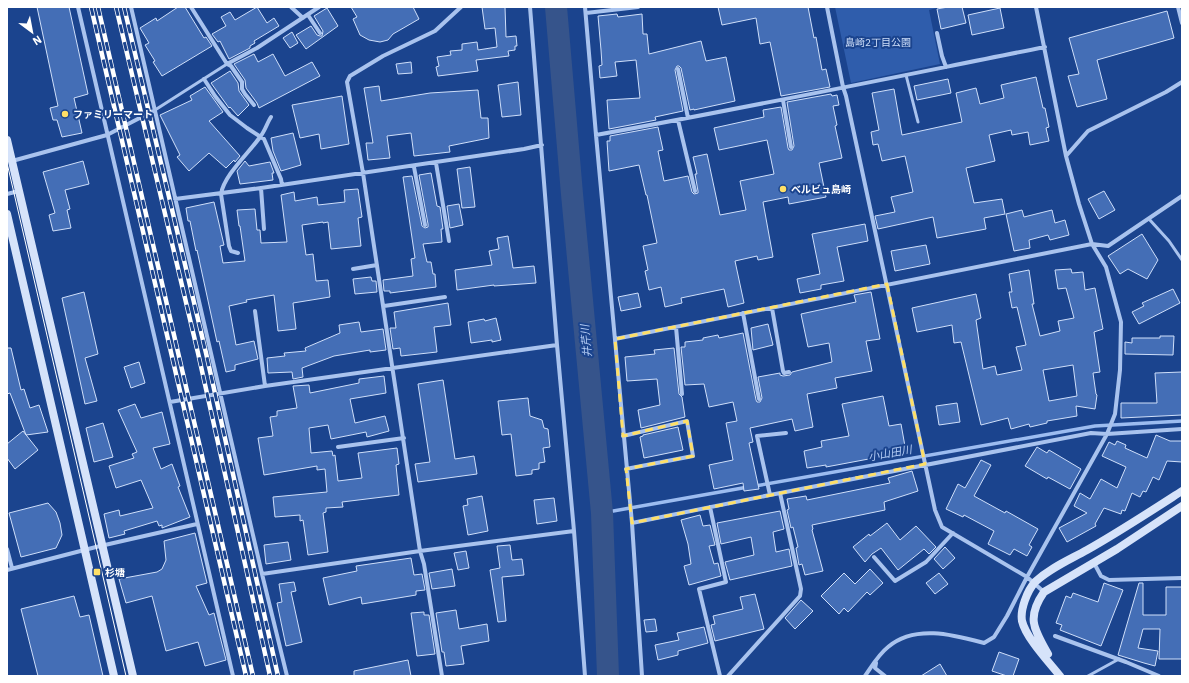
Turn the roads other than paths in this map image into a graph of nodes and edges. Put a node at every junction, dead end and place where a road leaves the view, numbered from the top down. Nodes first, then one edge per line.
1 (78, 7) edge
2 (131, 7) edge
3 (191, 7) edge
4 (291, 7) edge
5 (319, 7) edge
6 (461, 7) edge
7 (530, 7) edge
8 (585, 7) edge
9 (638, 7) edge
10 (827, 7) edge
11 (1036, 7) edge
12 (1178, 7) edge
13 (586, 13) junction
14 (308, 14) junction
15 (303, 18) junction
16 (1182, 23) edge
17 (320, 33) dead end
18 (937, 33) dead end
19 (1045, 47) junction
20 (227, 64) junction
21 (946, 67) junction
22 (678, 69) dead end
23 (906, 75) junction
24 (204, 79) junction
25 (1182, 82) edge
26 (843, 87) junction
27 (783, 100) junction
28 (254, 105) dead end
29 (155, 110) junction
30 (271, 117) dead end
31 (688, 118) junction
32 (678, 120) junction
33 (918, 122) dead end
34 (107, 135) junction
35 (596, 135) junction
36 (261, 136) junction
37 (7, 140) edge
38 (542, 145) junction
39 (791, 147) dead end
40 (1066, 156) junction
41 (12, 161) junction
42 (436, 163) junction
43 (414, 167) junction
44 (363, 173) junction
45 (282, 185) junction
46 (261, 188) junction
47 (19, 191) junction
48 (695, 191) dead end
49 (7, 194) edge
50 (221, 194) junction
51 (1182, 196) edge
52 (176, 199) junction
53 (7, 214) edge
54 (1149, 219) junction
55 (425, 225) dead end
56 (264, 229) dead end
57 (449, 240) dead end
58 (1092, 244) junction
59 (238, 253) dead end
60 (1182, 260) edge
61 (377, 265) junction
62 (353, 269) dead end
63 (887, 284) junction
64 (445, 297) dead end
65 (384, 306) junction
66 (772, 308) junction
67 (255, 311) dead end
68 (743, 313) junction
69 (676, 327) junction
70 (615, 339) junction
71 (557, 345) junction
72 (392, 368) junction
73 (789, 372) dead end
74 (265, 386) junction
75 (221, 393) junction
76 (682, 394) dead end
77 (759, 399) dead end
78 (170, 402) junction
79 (1182, 429) edge
80 (786, 433) dead end
81 (1107, 434) junction
82 (623, 436) junction
83 (404, 438) junction
84 (338, 447) dead end
85 (925, 464) junction
86 (626, 469) junction
87 (1182, 491) edge
88 (780, 493) junction
89 (770, 495) junction
90 (1182, 506) edge
91 (710, 507) junction
92 (197, 524) junction
93 (632, 524) junction
94 (574, 531) junction
95 (953, 533) junction
96 (102, 546) junction
97 (7, 549) edge
98 (85, 550) junction
99 (420, 550) junction
100 (874, 557) dead end
101 (1093, 563) junction
102 (12, 568) junction
103 (7, 570) edge
104 (262, 574) junction
105 (1027, 577) junction
106 (1182, 578) edge
107 (1035, 583) junction
108 (1044, 592) junction
109 (1055, 636) dead end
110 (1119, 659) junction
111 (876, 660) junction
112 (731, 675) edge
113 (114, 676) edge
114 (133, 676) edge
115 (233, 676) edge
116 (287, 676) edge
117 (442, 676) edge
118 (585, 676) edge
119 (642, 676) edge
120 (720, 676) edge
121 (865, 676) edge
122 (885, 676) edge
123 (1088, 676) edge
124 (1159, 676) edge

1 - 34 street
2 - 29 street
3 - 20 street
4 - 15 street
5 - 14 street
6 - 44 street
7 - 38 street
8 - 13 street
9 - 13 street
10 - 26 street
11 - 19 street
12 - 16 street
13 - 35 street
14 - 15 street
14 - 17 street
15 - 20 street
18 - 21 street
19 - 21 street
19 - 40 street
20 - 24 lane
20 - 28 street
21 - 23 street
22 - 31 street
23 - 26 street
23 - 33 lane
24 - 29 lane
24 - 36 street
25 - 40 street
26 - 27 street
26 - 63 street
27 - 31 street
27 - 39 street
29 - 34 street
29 - 52 street
30 - 36 street
31 - 32 street
32 - 35 street
32 - 48 street
34 - 41 street
34 - 78 street
35 - 70 street
36 - 45 street
36 - 50 street
37 - 41 street
38 - 42 street
38 - 71 street
40 - 58 street
41 - 47 street
42 - 43 street
42 - 57 street
43 - 44 street
43 - 55 street
44 - 45 street
44 - 61 street
45 - 46 street
46 - 50 street
46 - 56 street
47 - 49 street
47 - 96 street
50 - 52 street
50 - 59 street
51 - 54 street
52 - 75 street
53 - 98 street
54 - 58 street
54 - 60 lane
58 - 63 street
58 - 81 street
61 - 62 street
61 - 65 street
63 - 66 street
63 - 85 street
64 - 65 street
65 - 72 street
66 - 68 street
66 - 73 street
67 - 74 street
68 - 69 street
68 - 77 street
69 - 70 street
69 - 76 street
70 - 82 street
71 - 72 street
71 - 94 street
72 - 74 street
72 - 83 street
74 - 75 street
75 - 78 street
75 - 104 street
78 - 92 street
79 - 81 street
80 - 89 street
81 - 85 street
81 - 105 street
82 - 86 street
82 - 86 street
83 - 84 street
83 - 99 street
85 - 88 street
85 - 95 street
86 - 93 street
87 - 107 street
88 - 89 street
88 - 112 street
89 - 91 street
90 - 101 street
91 - 93 street
91 - 120 street
92 - 96 street
92 - 115 street
93 - 119 street
94 - 99 street
94 - 118 street
95 - 100 street
95 - 105 street
96 - 98 street
96 - 114 street
97 - 102 street
98 - 102 street
98 - 113 street
99 - 104 street
99 - 117 street
101 - 106 street
101 - 108 street
102 - 103 street
104 - 116 street
105 - 107 street
105 - 111 street
107 - 108 street
107 - 108 street
109 - 110 street
110 - 123 lane
110 - 124 street
111 - 121 street
111 - 122 street

